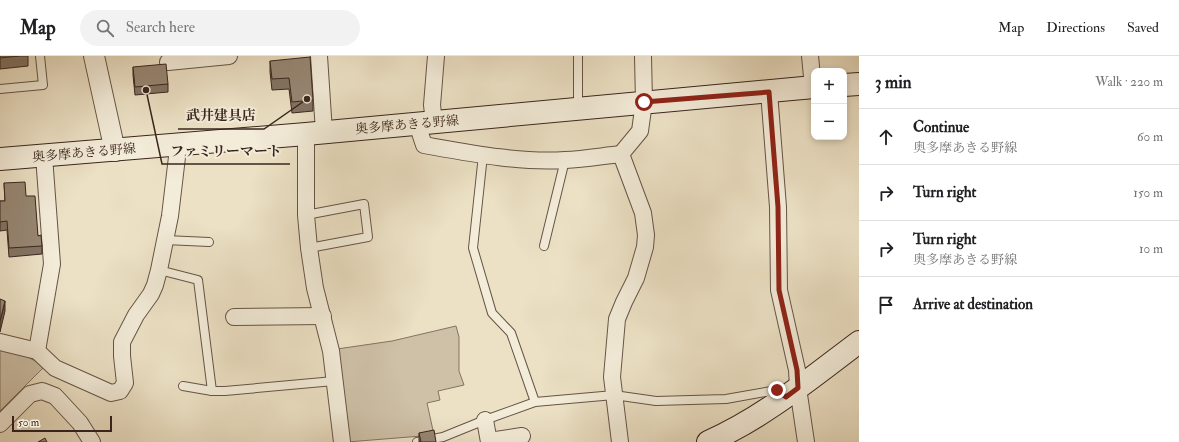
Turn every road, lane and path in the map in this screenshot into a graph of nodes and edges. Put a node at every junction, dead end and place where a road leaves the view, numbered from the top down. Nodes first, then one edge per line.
1 (40, 56) edge
2 (94, 56) edge
3 (229, 56) edge
4 (319, 56) edge
5 (436, 56) edge
6 (578, 56) edge
7 (643, 56) edge
8 (810, 56) edge
9 (168, 62) dead end
10 (812, 68) edge
11 (859, 84) edge
12 (847, 85) edge
13 (811, 87) edge
14 (0, 89) edge
15 (769, 92) junction
16 (644, 102) junction
17 (578, 108) junction
18 (425, 123) junction
19 (315, 133) junction
20 (175, 145) junction
21 (115, 150) junction
22 (620, 154) junction
23 (483, 155) junction
24 (44, 156) junction
25 (0, 159) edge
26 (565, 160) junction
27 (306, 215) junction
28 (165, 240) junction
29 (209, 242) dead end
30 (544, 246) dead end
31 (309, 248) junction
32 (159, 270) junction
33 (323, 316) junction
34 (234, 317) dead end
35 (0, 342) edge
36 (859, 342) edge
37 (37, 351) junction
38 (334, 381) junction
39 (183, 386) dead end
40 (212, 391) junction
41 (792, 393) junction
42 (614, 395) junction
43 (535, 402) junction
44 (485, 420) junction
45 (0, 424) edge
46 (522, 436) dead end
47 (489, 441) edge
48 (92, 442) edge
49 (342, 442) edge
50 (417, 442) edge
51 (620, 442) edge
52 (708, 442) edge
53 (806, 442) edge

1 - 14 lane
2 - 21 street
3 - 9 street
4 - 19 street
5 - 18 street
6 - 17 lane
7 - 16 street
8 - 10 street
11 - 12 main road
13 - 15 main road, 奥多摩あきる野線
15 - 16 main road, 奥多摩あきる野線
15 - 41 street
16 - 17 main road, 奥多摩あきる野線
16 - 22 street
17 - 18 main road, 奥多摩あきる野線
18 - 19 main road, 奥多摩あきる野線
18 - 23 street
19 - 20 main road, 奥多摩あきる野線
19 - 27 street
20 - 21 main road, 奥多摩あきる野線
20 - 28 street
21 - 24 main road, 奥多摩あきる野線
22 - 26 street
22 - 42 street
23 - 26 street
23 - 43 lane
24 - 25 main road, 奥多摩あきる野線
24 - 37 street
26 - 30 lane
27 - 31 street
27 - 31 lane
28 - 29 lane
28 - 32 street
31 - 33 street
32 - 37 street
32 - 40 lane
33 - 34 street
33 - 38 street
35 - 37 street
36 - 41 main road
38 - 40 lane
38 - 49 street
39 - 40 lane
41 - 42 lane
41 - 52 main road
41 - 53 street
42 - 43 lane
42 - 51 street
43 - 44 lane
44 - 47 street
44 - 50 lane
45 - 48 street
46 - 47 street

